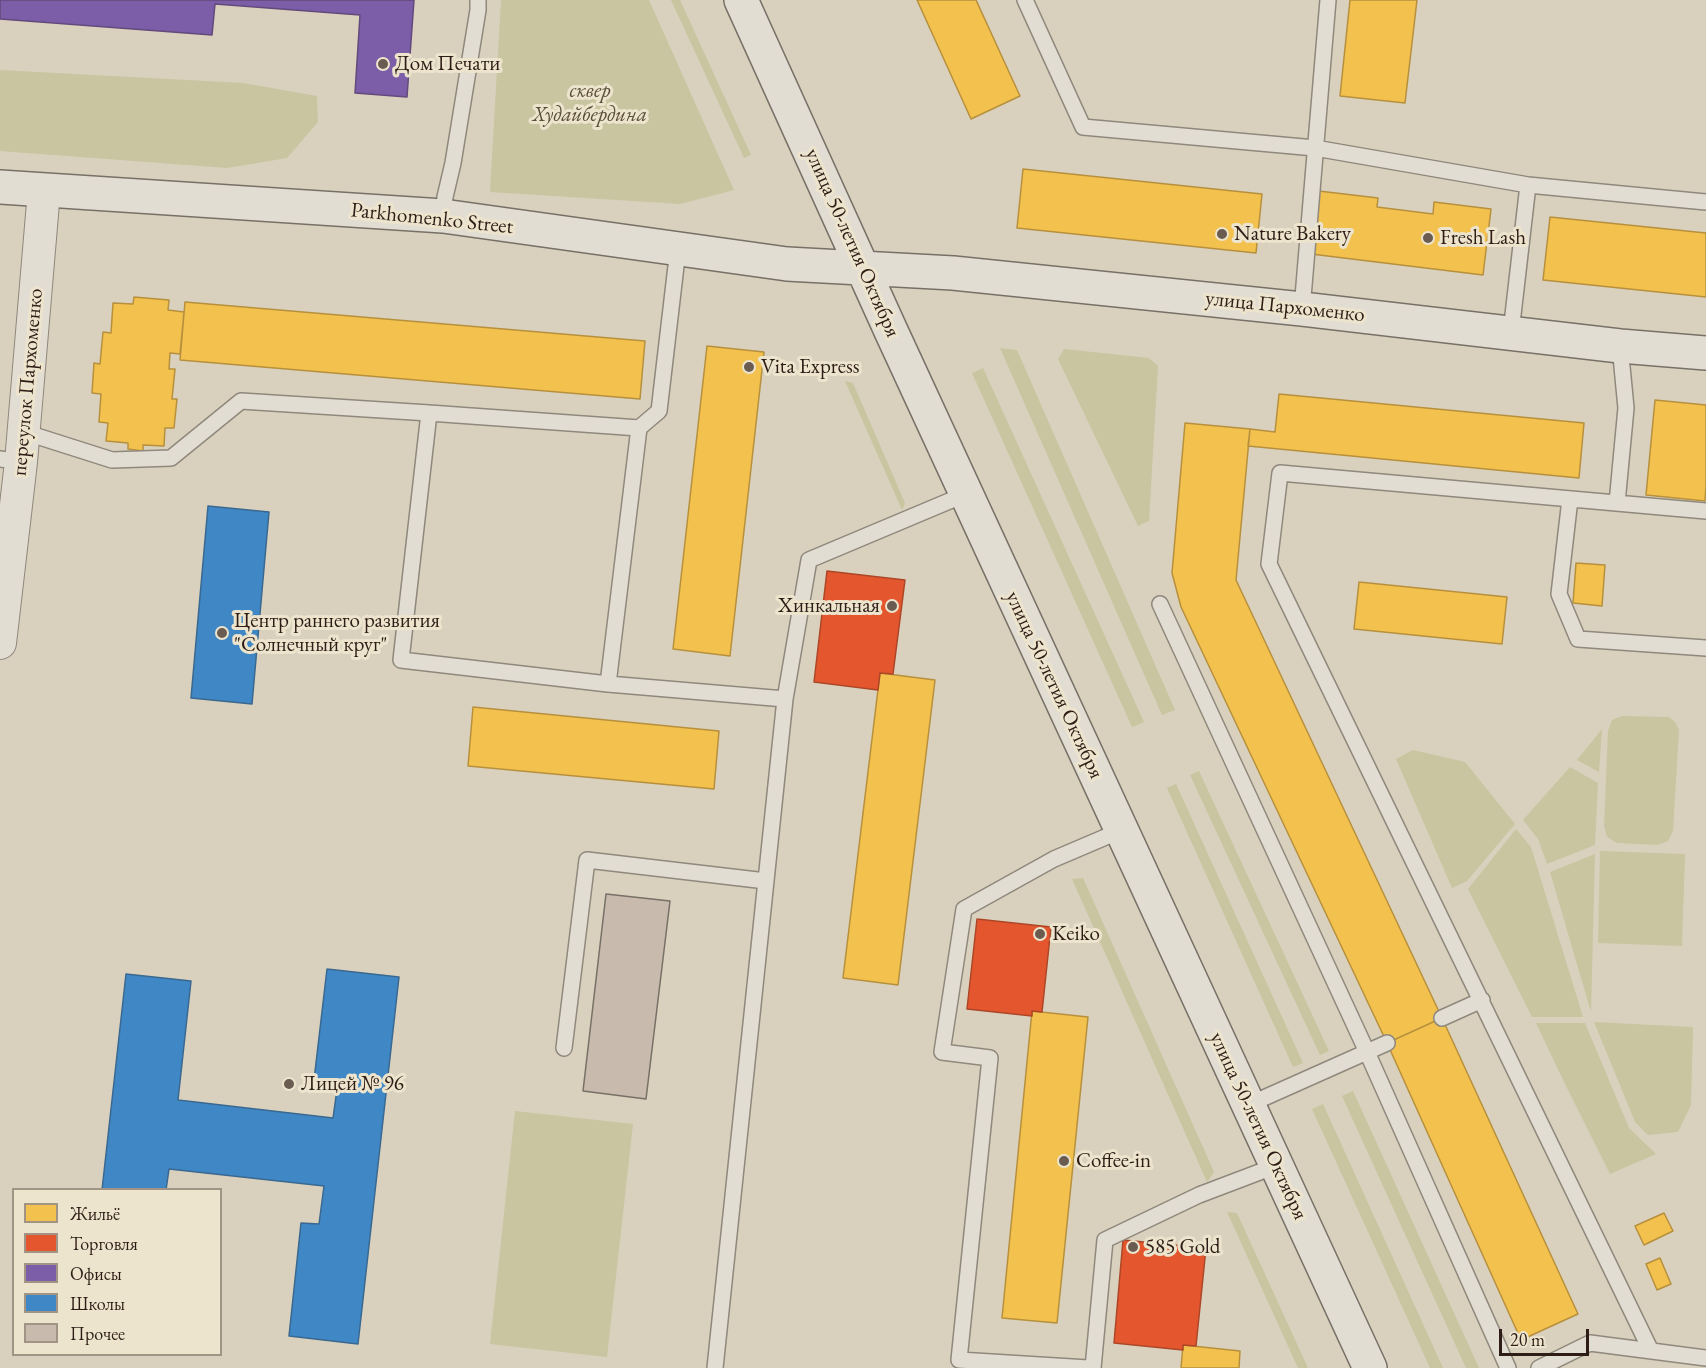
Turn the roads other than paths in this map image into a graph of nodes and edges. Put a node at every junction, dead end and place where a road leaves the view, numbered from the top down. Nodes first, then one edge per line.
1 (478, 0) edge
2 (741, 0) edge
3 (1025, 0) edge
4 (1328, 0) edge
5 (1316, 148) junction
6 (1528, 186) junction
7 (0, 187) edge
8 (44, 191) junction
9 (1706, 202) edge
10 (443, 216) junction
11 (678, 249) junction
12 (863, 268) junction
13 (1302, 309) junction
14 (1511, 332) junction
15 (1620, 346) junction
16 (1706, 353) edge
17 (429, 412) junction
18 (639, 428) junction
19 (15, 451) edge
20 (966, 494) junction
21 (1570, 499) junction
22 (1617, 503) junction
23 (1706, 511) edge
24 (1160, 604) dead end
25 (0, 643) edge
26 (1706, 648) edge
27 (608, 684) junction
28 (785, 699) junction
29 (1122, 830) junction
30 (766, 881) junction
31 (1482, 1000) junction
32 (1443, 1018) dead end
33 (1387, 1043) dead end
34 (564, 1048) dead end
35 (1368, 1052) junction
36 (1248, 1105) junction
37 (1278, 1165) junction
38 (1652, 1351) junction
39 (1706, 1358) edge
40 (715, 1368) edge
41 (1088, 1368) edge
42 (1093, 1368) edge
43 (1370, 1368) edge
44 (1508, 1368) edge
45 (1539, 1368) edge

1 - 10 lane
2 - 12 main road, улица 50-летия Октября
3 - 5 lane
4 - 5 lane
5 - 6 lane
5 - 13 lane
6 - 9 lane
6 - 14 lane
7 - 8 main road, Parkhomenko Street
8 - 10 main road, Parkhomenko Street
8 - 19 street, переулок Пархоменко
10 - 11 main road, Parkhomenko Street
11 - 12 main road, Parkhomenko Street
11 - 18 lane
12 - 13 main road, улица Пархоменко
12 - 20 main road, улица 50-летия Октября
13 - 14 main road, улица Пархоменко
14 - 15 main road, улица Пархоменко
15 - 16 main road, улица Пархоменко
15 - 22 lane
17 - 18 lane
17 - 19 lane
17 - 27 lane
18 - 27 lane
19 - 25 street, переулок Пархоменко
20 - 28 lane
20 - 29 main road, улица 50-летия Октября
21 - 22 lane
21 - 26 lane
21 - 31 lane
22 - 23 lane
24 - 35 lane
27 - 28 lane
28 - 30 lane
29 - 36 main road, улица 50-летия Октября
29 - 41 lane
30 - 34 lane
30 - 40 lane
31 - 32 lane
31 - 38 lane
33 - 35 lane
35 - 36 lane
35 - 44 lane
36 - 37 main road, улица 50-летия Октября
37 - 42 lane
37 - 43 main road, улица 50-летия Октября
38 - 39 lane
38 - 45 lane

